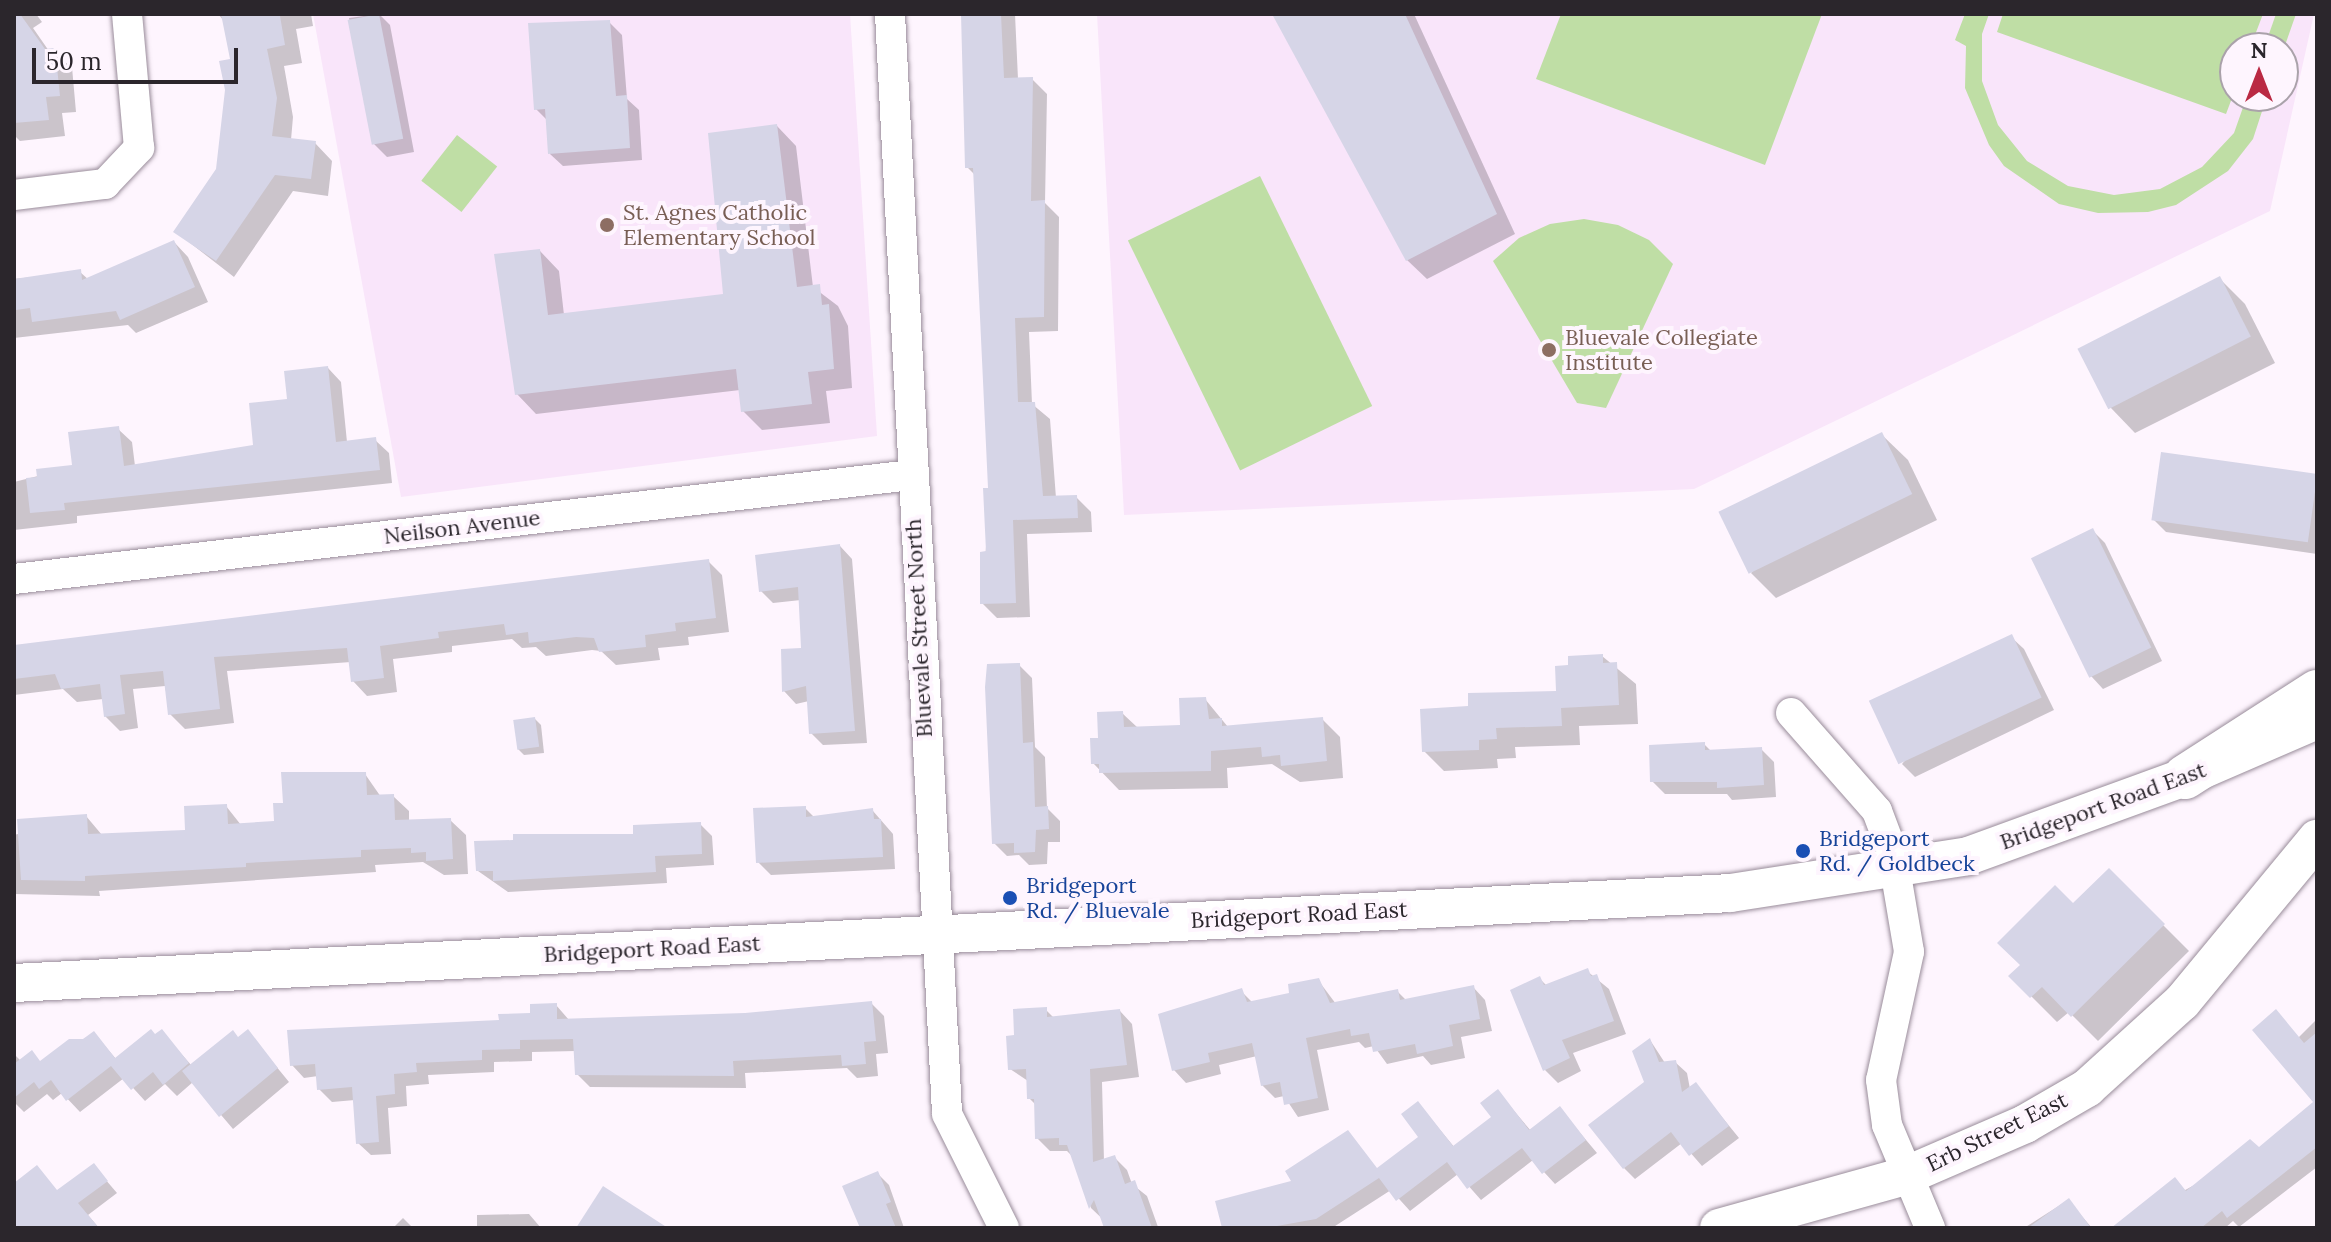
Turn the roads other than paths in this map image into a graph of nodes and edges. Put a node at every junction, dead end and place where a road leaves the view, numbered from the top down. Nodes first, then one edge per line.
1 (127, 14) edge
2 (890, 14) edge
3 (14, 195) edge
4 (911, 475) junction
5 (14, 579) edge
6 (2317, 692) edge
7 (1791, 713) dead end
8 (2317, 720) edge
9 (2185, 777) junction
10 (2317, 839) edge
11 (1897, 871) junction
12 (937, 934) junction
13 (14, 983) edge
14 (1905, 1176) junction
15 (1004, 1228) edge
16 (1719, 1228) edge
17 (1930, 1228) edge

1 - 3 street
2 - 4 street, Bluevale Street North
4 - 5 street, Neilson Avenue
4 - 12 street, Bluevale Street North
6 - 9 highway
7 - 11 street
8 - 9 main road, Bridgeport Road East
9 - 11 main road, Bridgeport Road East
10 - 14 main road, Erb Street East
11 - 12 main road, Bridgeport Road East
11 - 14 street
12 - 13 main road, Bridgeport Road East
12 - 15 street, Bluevale Street North
14 - 16 main road, Erb Street East
14 - 17 street

